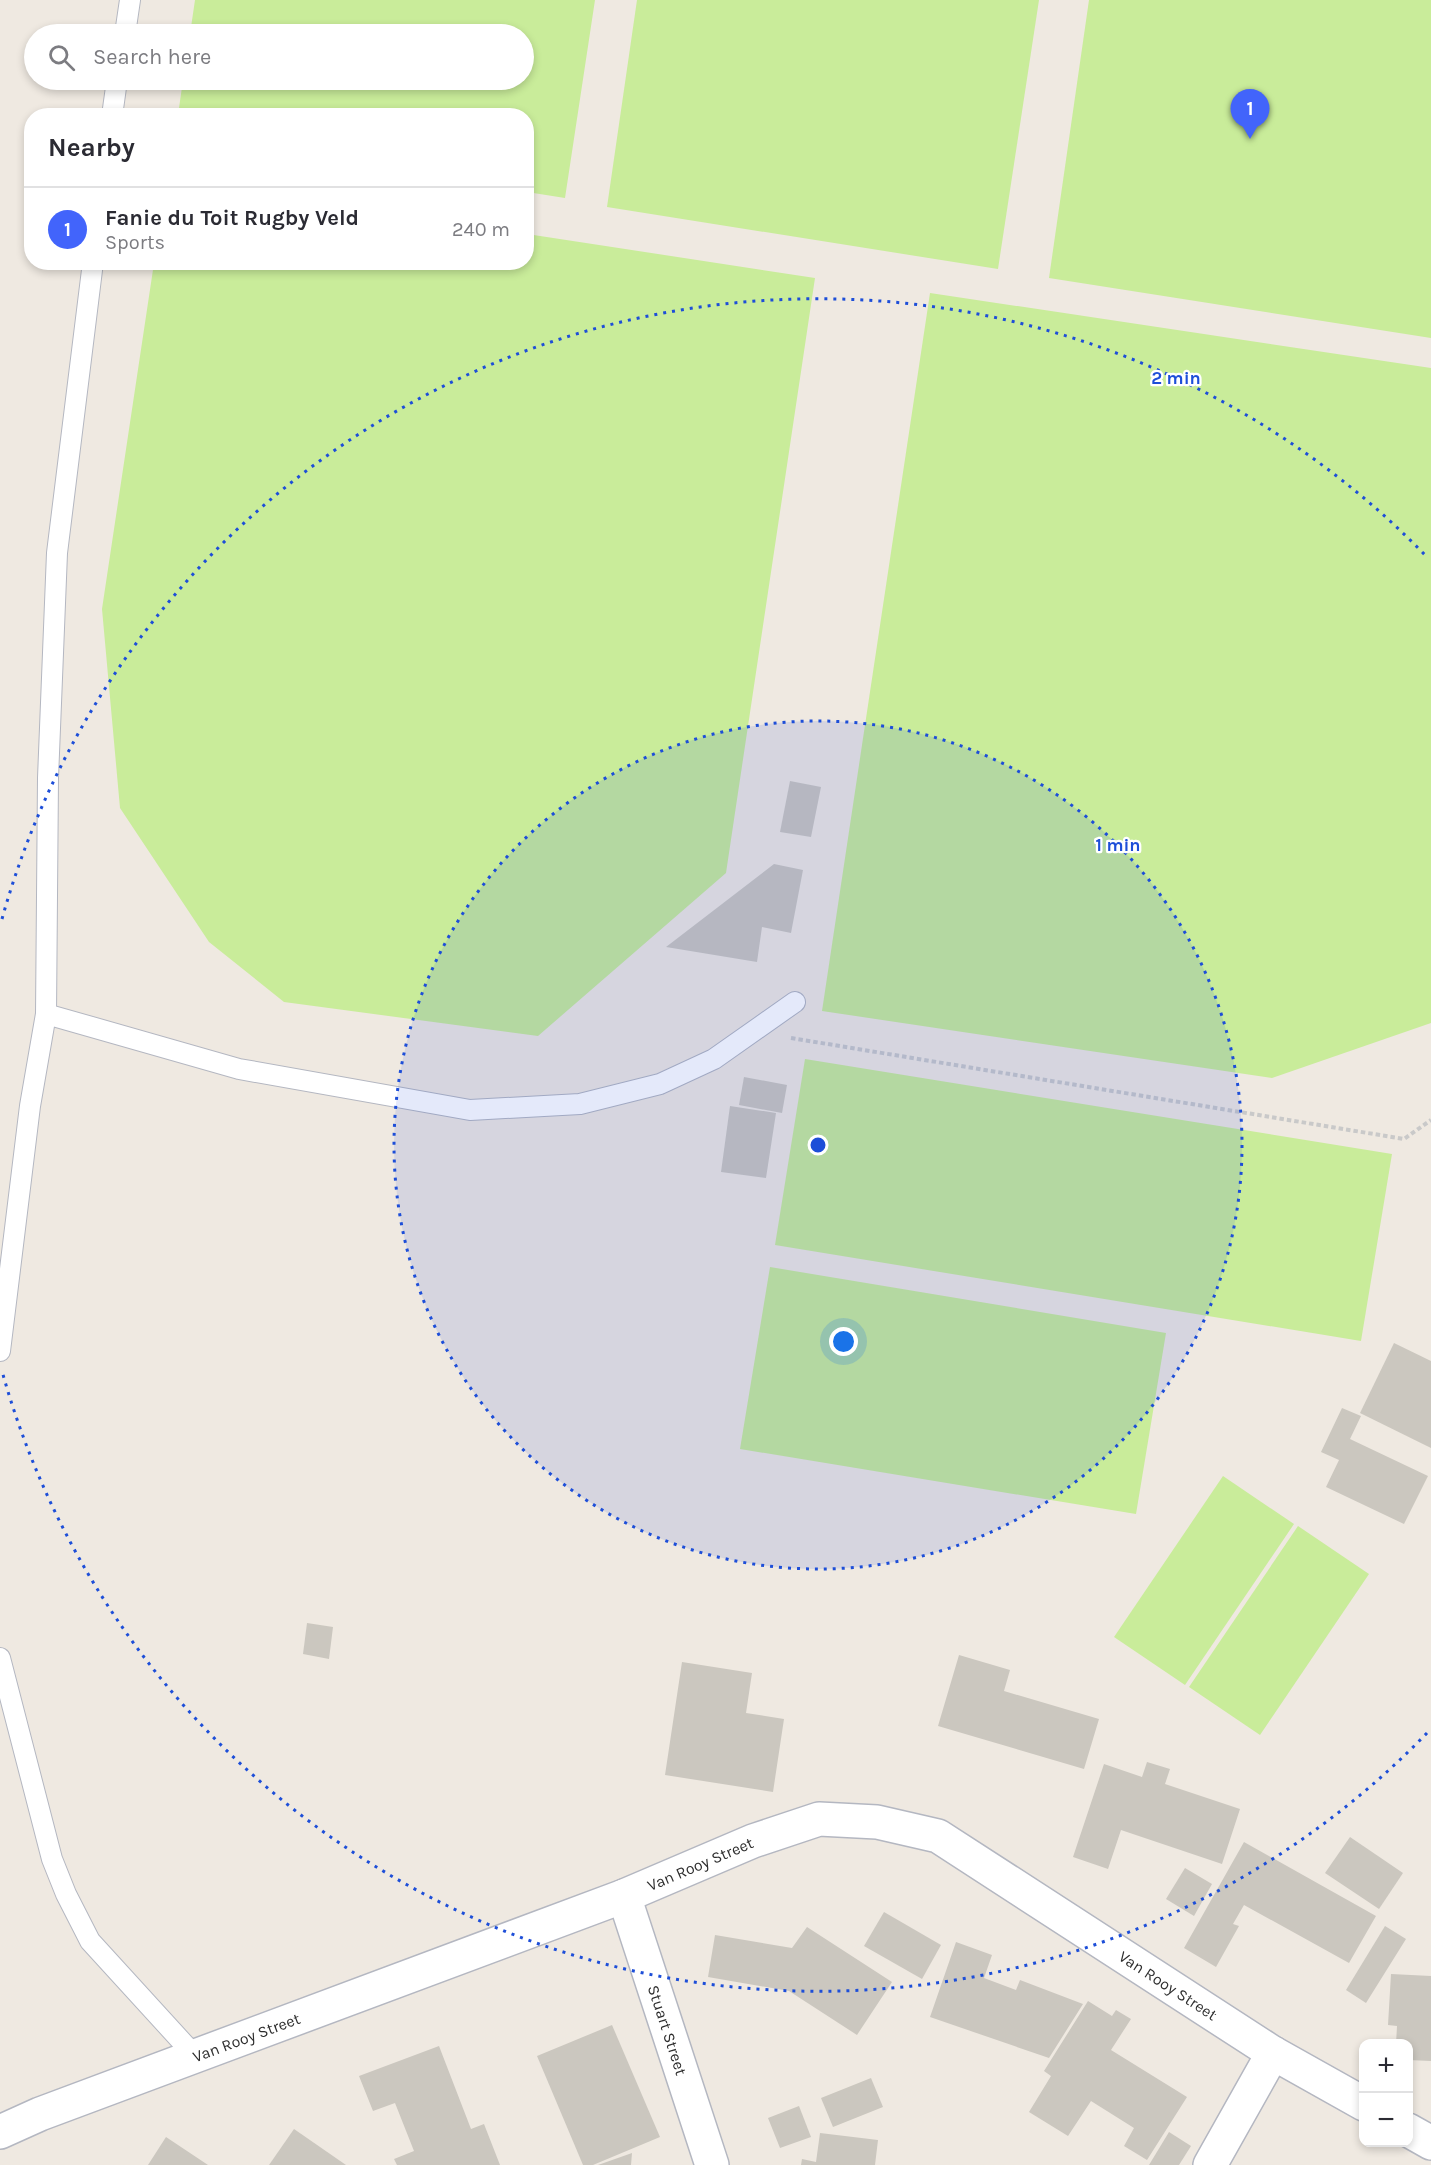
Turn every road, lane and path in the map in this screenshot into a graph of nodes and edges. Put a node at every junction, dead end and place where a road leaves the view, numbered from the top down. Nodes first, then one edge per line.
1 (130, 0) edge
2 (126, 24) edge
3 (116, 90) edge
4 (113, 108) edge
5 (92, 270) edge
6 (795, 1002) dead end
7 (46, 1014) junction
8 (754, 1031) junction
9 (1431, 1120) edge
10 (0, 1351) edge
11 (0, 1658) edge
12 (624, 1896) junction
13 (1273, 2053) junction
14 (195, 2056) junction
15 (1359, 2101) edge
16 (0, 2132) edge
17 (1413, 2133) edge
18 (1431, 2142) edge
19 (712, 2165) edge
20 (1210, 2165) edge

1 - 2 lane
3 - 4 lane
5 - 7 lane
6 - 8 lane
7 - 8 lane
7 - 10 lane
8 - 9 path
11 - 14 lane
12 - 13 street, Van Rooy Street
12 - 14 street, Van Rooy Street
12 - 19 street, Stuart Street
13 - 15 street, Van Rooy Street
13 - 20 street
14 - 16 street, Van Rooy Street
17 - 18 street

